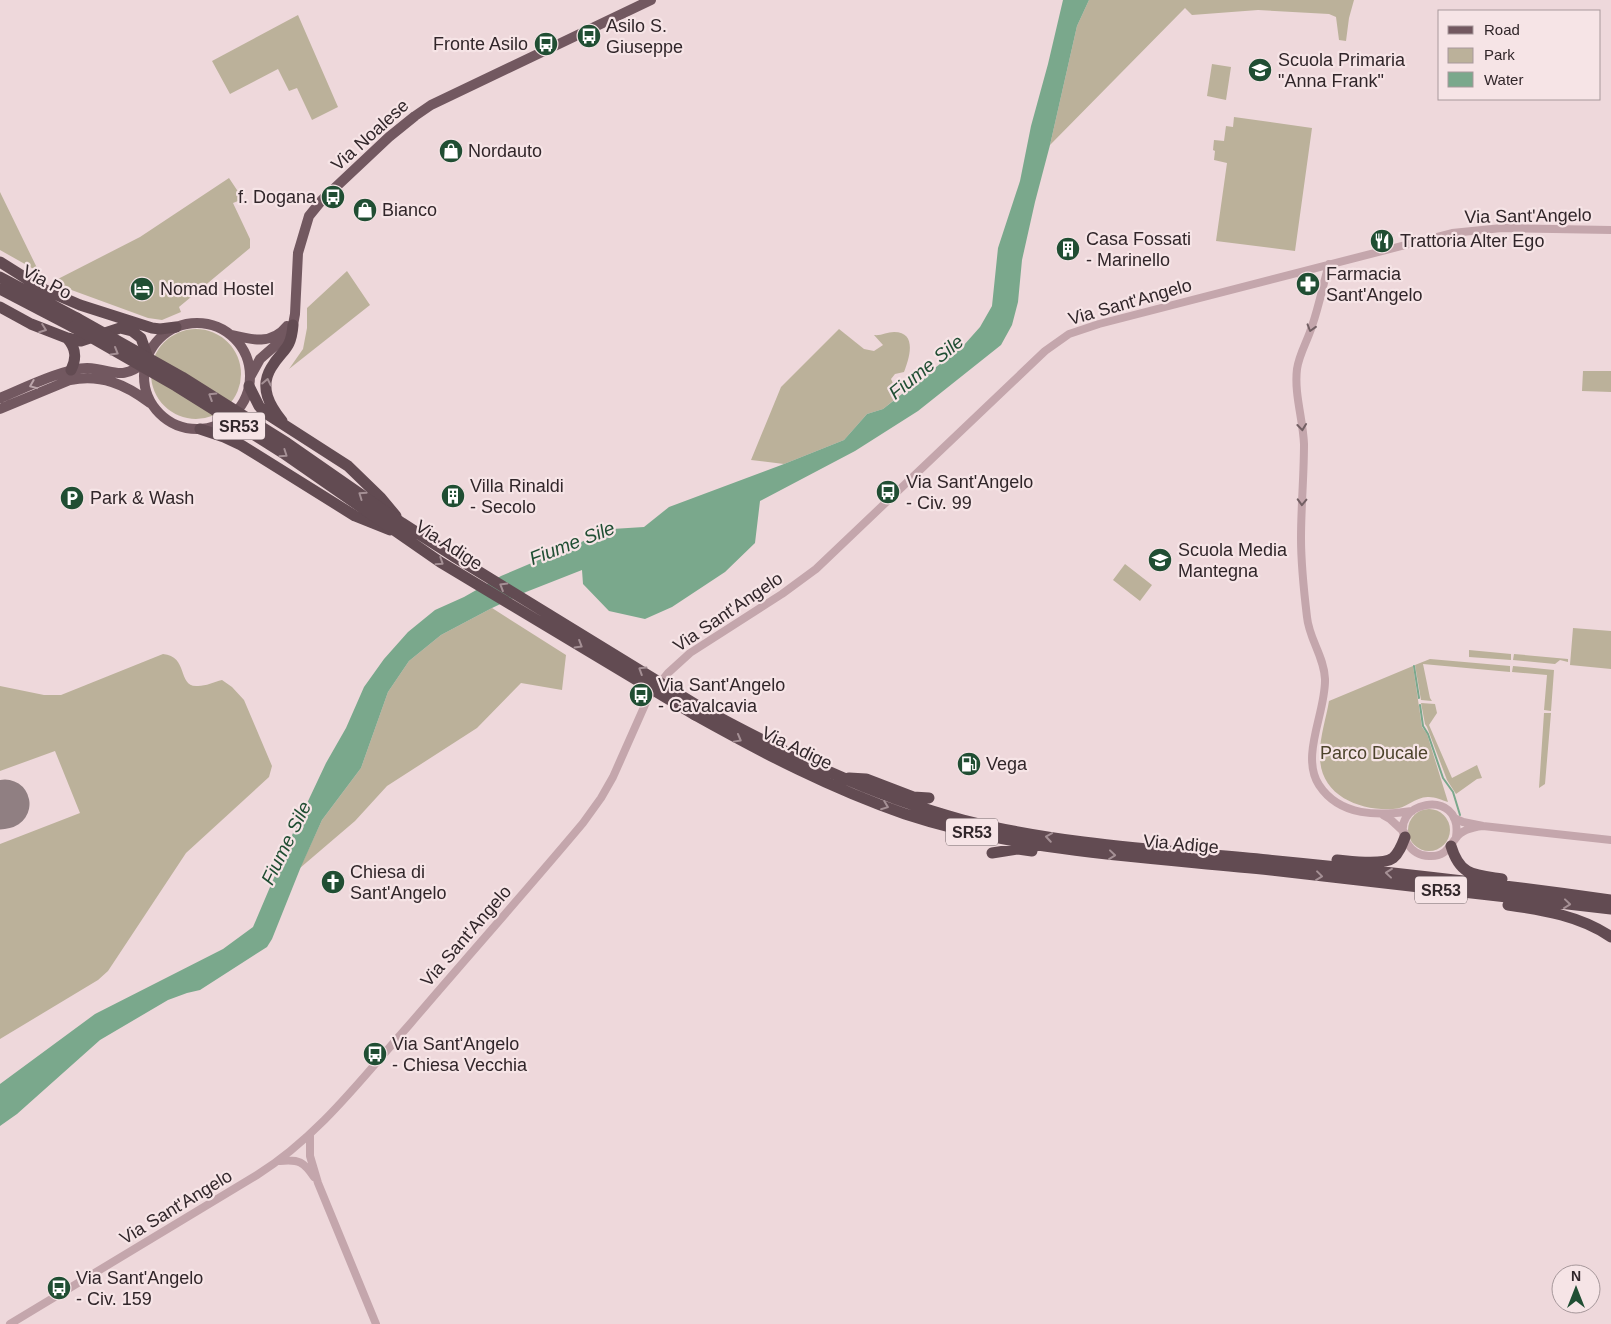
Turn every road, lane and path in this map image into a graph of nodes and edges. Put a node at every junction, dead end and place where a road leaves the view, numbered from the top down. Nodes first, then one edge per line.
1 (650, 0) edge
2 (309, 216) junction
3 (1611, 230) edge
4 (0, 262) edge
5 (1329, 264) junction
6 (0, 276) edge
7 (0, 289) edge
8 (0, 307) edge
9 (75, 322) junction
10 (293, 325) junction
11 (176, 326) junction
12 (231, 334) junction
13 (67, 338) junction
14 (146, 359) junction
15 (71, 370) junction
16 (250, 382) junction
17 (0, 398) edge
18 (151, 403) junction
19 (0, 409) edge
20 (285, 424) junction
21 (200, 429) junction
22 (401, 529) junction
23 (697, 710) junction
24 (839, 777) junction
25 (929, 798) dead end
26 (1412, 811) junction
27 (1381, 814) junction
28 (1454, 818) junction
29 (1483, 826) junction
30 (1404, 835) junction
31 (1611, 840) edge
32 (1453, 842) junction
33 (1089, 852) junction
34 (992, 853) dead end
35 (1285, 862) junction
36 (1351, 879) junction
37 (1611, 900) edge
38 (1611, 909) edge
39 (1611, 937) edge
40 (310, 1135) junction
41 (297, 1148) junction
42 (310, 1156) junction
43 (280, 1161) junction
44 (305, 1165) junction
45 (318, 1183) junction
46 (10, 1324) edge
47 (376, 1324) edge

1 - 2 main road, Via Noalese
2 - 10 main road, Via Noalese
2 - 12 main road
3 - 5 street, Via Sant'Angelo
4 - 11 highway
5 -> 27 street
5 - 40 street, Via Sant'Angelo
6 - 9 highway, Via Po / SR53
7 - 9 highway, Via Po / SR53
8 -> 13 highway
9 - 22 highway, Via Adige / SR53, bridge
10 - 16 main road
20 -> 10 highway
11 - 12 main road
11 - 14 main road
12 - 16 main road
13 - 14 highway
13 - 15 highway
14 - 15 main road
14 - 18 main road
15 -> 17 main road
16 - 20 highway
16 - 21 main road
18 - 19 main road
18 - 21 main road
20 - 22 highway, bridge
21 - 22 highway, bridge
22 - 23 highway, Via Adige / SR53, bridge
23 - 24 highway, Via Adige / SR53
23 -> 33 highway, Via Adige / SR53
24 - 25 highway
35 -> 24 highway, Via Adige / SR53
26 - 27 street
26 - 28 street
26 - 30 street
27 - 30 street
28 - 29 street
28 - 32 street
29 - 31 street
29 - 32 street
30 - 32 street
30 - 35 highway
32 - 37 highway
33 - 34 highway
33 -> 36 highway, Via Adige / SR53
37 -> 35 highway, Via Adige / SR53
36 -> 38 highway, Via Adige / SR53
36 - 39 highway
40 - 41 street, Via Sant'Angelo
40 - 42 street
41 - 42 street
41 - 43 street, Via Sant'Angelo
41 - 44 street
42 - 45 street
43 - 44 street
43 - 46 street, Via Sant'Angelo
44 - 45 street
45 - 47 street

